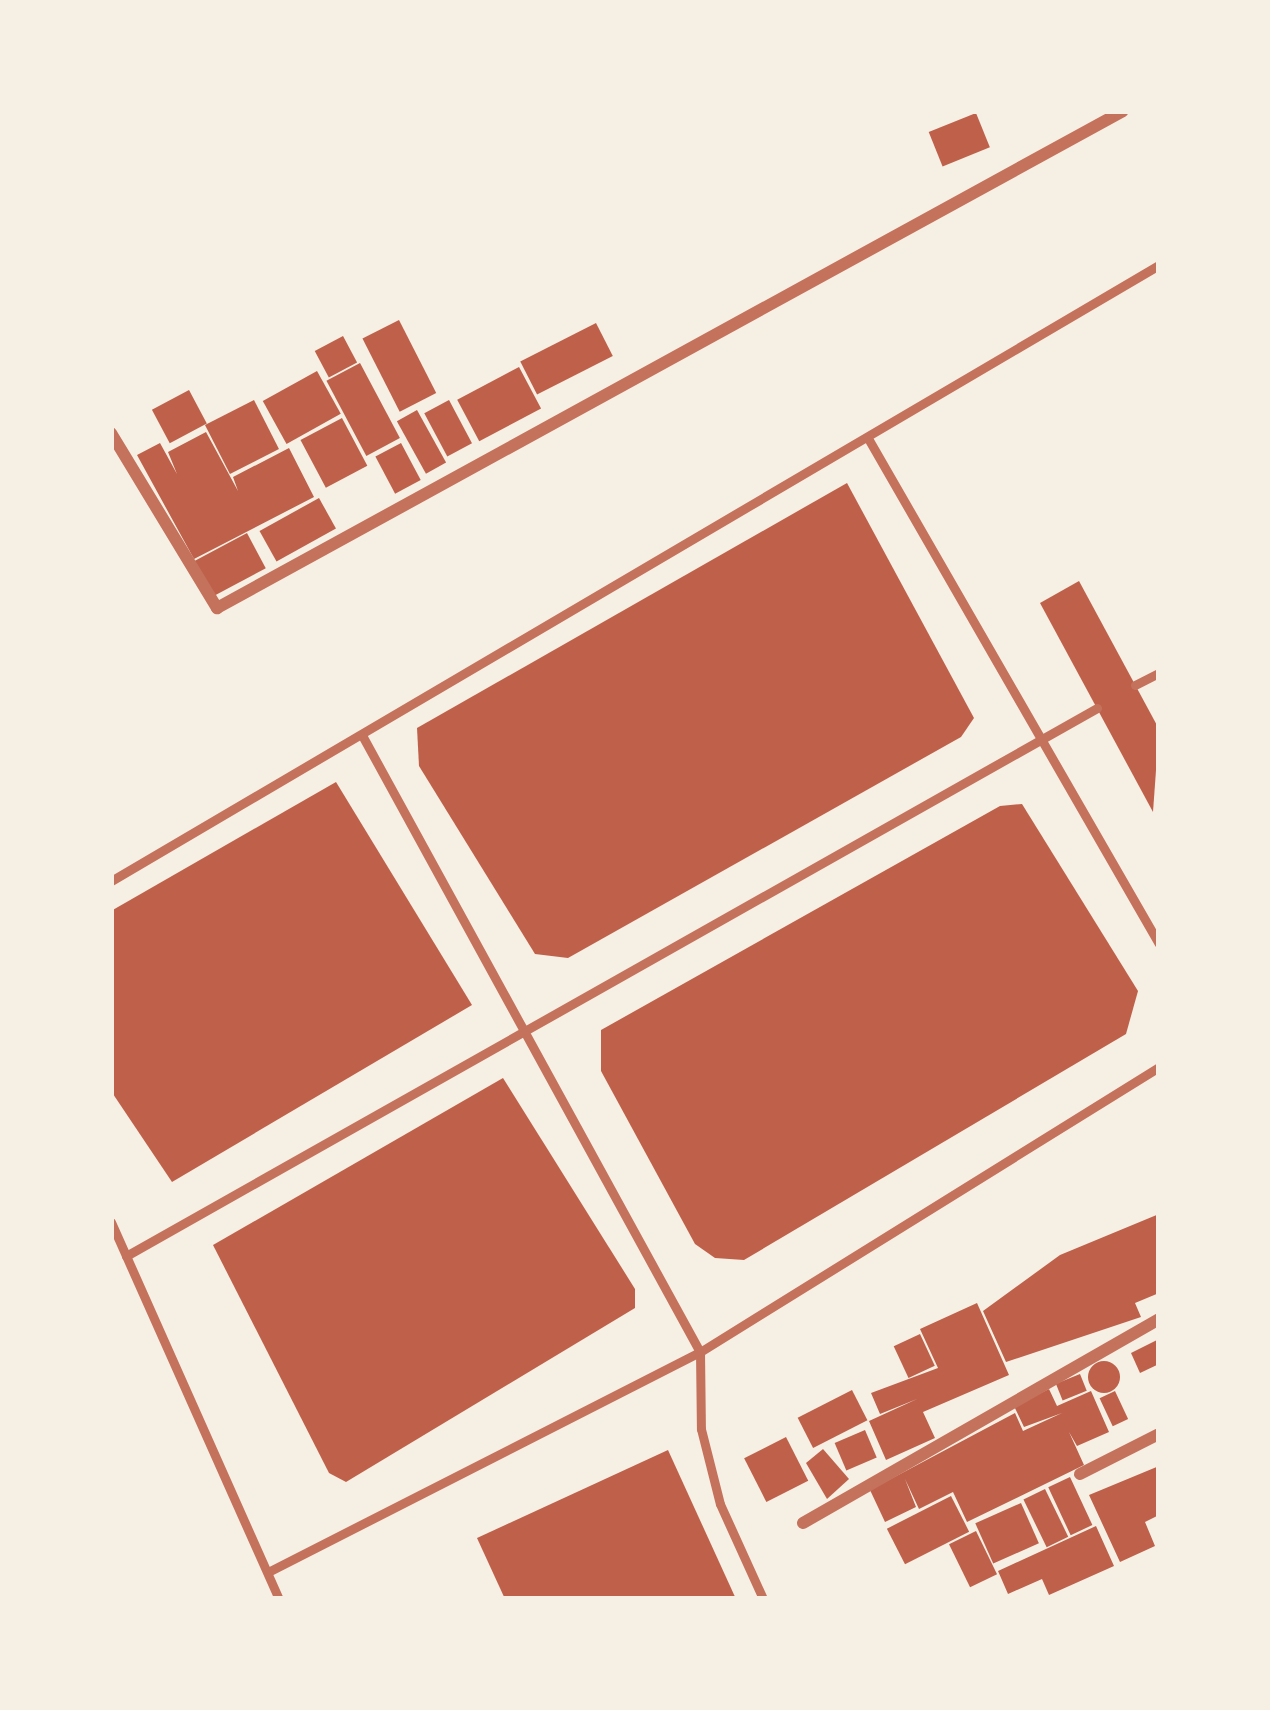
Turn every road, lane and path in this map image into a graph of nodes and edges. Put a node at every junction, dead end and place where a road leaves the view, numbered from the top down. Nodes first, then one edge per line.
1 (1124, 111) edge
2 (1159, 265) edge
3 (111, 433) edge
4 (868, 440) junction
5 (1159, 673) edge
6 (1136, 685) dead end
7 (1097, 708) dead end
8 (364, 737) junction
9 (1038, 741) junction
10 (111, 881) edge
11 (1159, 944) edge
12 (534, 1033) junction
13 (1159, 1066) edge
14 (111, 1222) edge
15 (126, 1256) junction
16 (1159, 1319) edge
17 (700, 1352) junction
18 (1159, 1434) edge
19 (1079, 1474) dead end
20 (803, 1523) dead end
21 (268, 1572) junction
22 (279, 1599) edge
23 (763, 1599) edge

1 - 3 street
2 - 4 lane
4 - 8 lane
4 - 9 lane
5 - 6 lane
7 - 9 lane
8 - 10 lane
8 - 12 lane
9 - 11 lane
9 - 12 lane
12 - 15 lane
12 - 17 lane
13 - 17 lane
14 - 15 lane
15 - 21 lane
16 - 20 street
17 - 21 lane
17 - 23 lane
18 - 19 street
21 - 22 lane

